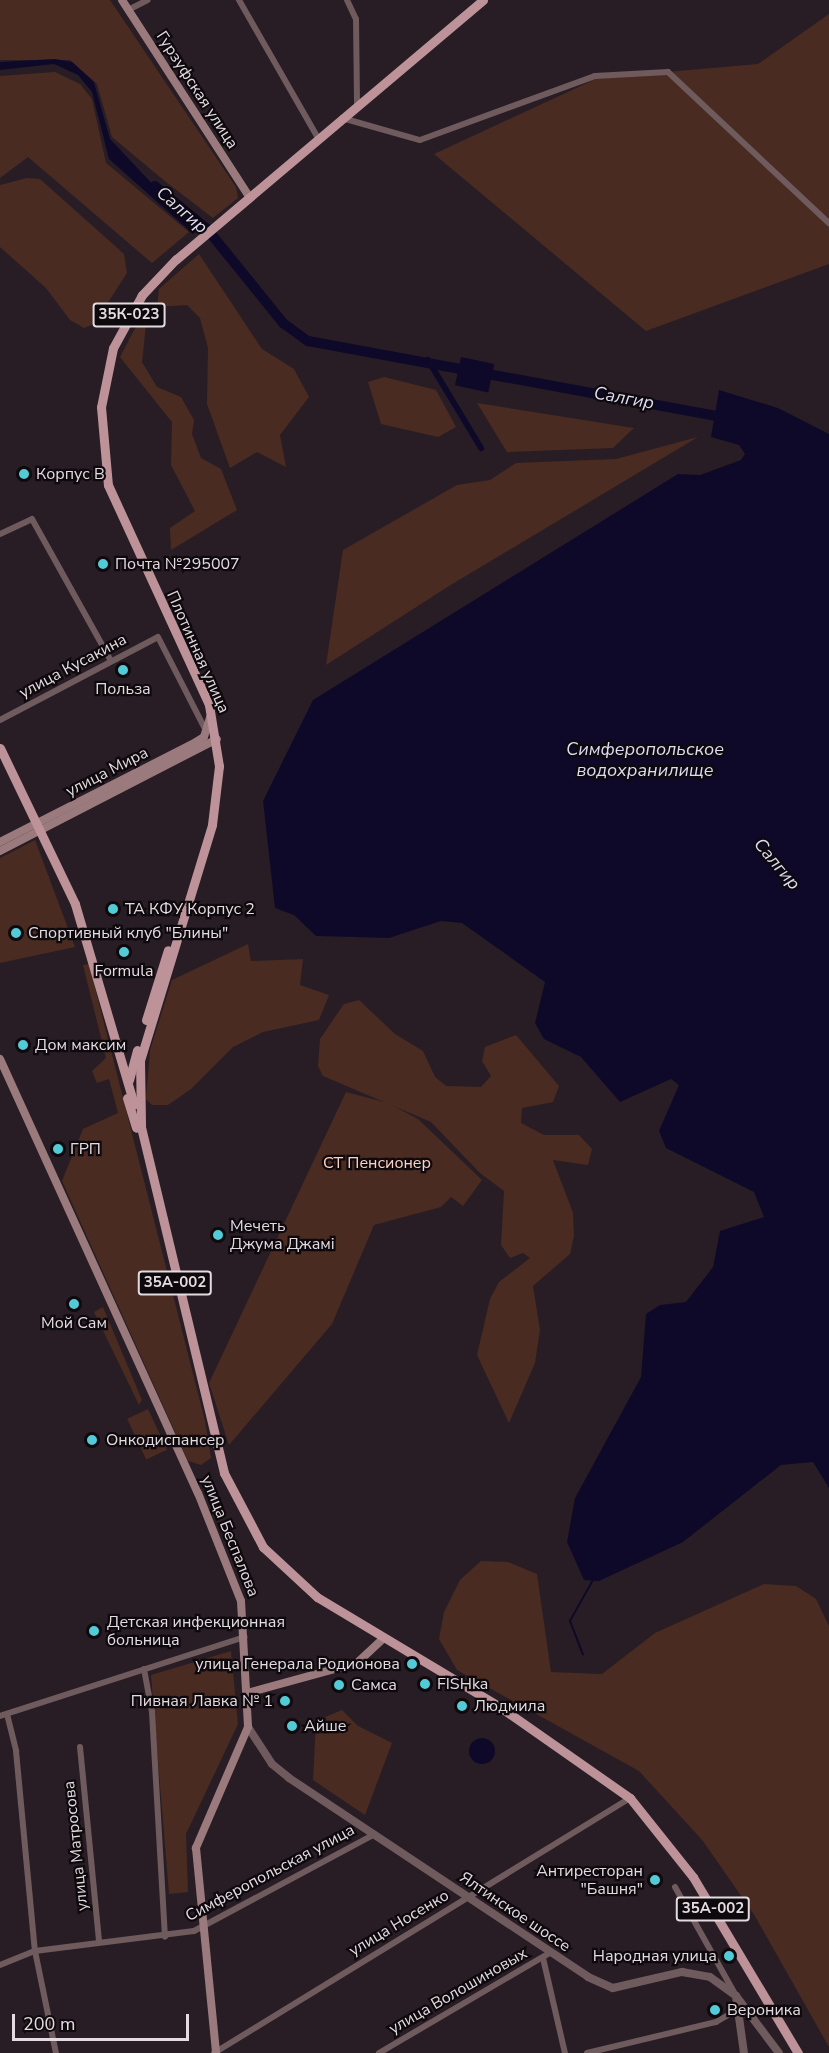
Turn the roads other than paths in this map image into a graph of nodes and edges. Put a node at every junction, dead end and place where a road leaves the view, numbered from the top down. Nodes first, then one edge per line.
1 (122, 0) edge
2 (148, 0) edge
3 (239, 0) edge
4 (346, 0) edge
5 (483, 0) edge
6 (128, 10) junction
7 (357, 105) junction
8 (342, 118) junction
9 (318, 138) junction
10 (249, 196) junction
11 (829, 222) edge
12 (0, 534) edge
13 (158, 637) joint
14 (111, 661) junction
15 (211, 714) junction
16 (0, 720) edge
17 (206, 732) junction
18 (217, 739) junction
19 (0, 748) edge
20 (39, 827) junction
21 (0, 842) edge
22 (0, 851) edge
23 (106, 1008) junction
24 (0, 1059) edge
25 (128, 1083) junction
26 (126, 1095) junction
27 (141, 1127) junction
28 (150, 1177) junction
29 (246, 1637) junction
30 (384, 1638) junction
31 (144, 1669) junction
32 (247, 1693) junction
33 (3, 1715) edge
34 (248, 1727) junction
35 (242, 1741) junction
36 (258, 1743) junction
37 (80, 1747) dead end
38 (630, 1798) junction
39 (375, 1834) junction
40 (675, 1887) dead end
41 (468, 1898) junction
42 (203, 1925) junction
43 (165, 1937) junction
44 (99, 1941) junction
45 (35, 1951) junction
46 (551, 1952) junction
47 (543, 1958) junction
48 (0, 1965) edge
49 (736, 1996) junction
50 (737, 2010) junction
51 (56, 2053) edge
52 (215, 2053) edge
53 (379, 2053) edge
54 (565, 2053) edge
55 (587, 2053) edge
56 (744, 2053) edge
57 (779, 2053) edge
58 (798, 2053) edge

1 - 6 main road, Гурзуфская улица
2 - 6 street
3 - 9 street
4 - 7 street
5 - 7 main road, 35К-023
6 - 10 main road, Гурзуфская улица
7 - 8 main road, 35К-023
8 - 9 main road, 35К-023
8 - 11 street
9 - 10 main road, 35К-023
10 - 15 main road, Плотинная улица / 35К-023
12 - 14 street
13 - 14 street, улица Кусакина
13 - 17 street, Плотинная улица
14 - 16 street, улица Кусакина
15 - 17 main road
15 - 18 main road, Плотинная улица / 35К-023
17 - 20 main road, улица Мира
18 - 20 main road, улица Мира
18 - 25 main road, 35К-023
18 - 27 main road, 35А-002
19 - 20 main road
20 - 21 main road, улица Мира
20 - 22 main road, улица Мира
20 - 23 main road
23 - 25 main road
23 - 26 main road
24 - 29 main road, улица Беспалова
25 - 26 main road, 35К-023
25 - 27 main road
26 - 28 main road, 35А-002
27 - 28 main road, 35А-002
28 - 30 main road, 35А-002
29 - 31 street
29 - 32 main road, улица Беспалова
30 - 32 main road
30 - 38 main road, 35А-002
31 - 33 street
31 - 43 street
32 - 34 main road, улица Беспалова
33 - 45 street
34 - 35 main road, улица Беспалова
34 - 36 street, Ялтинское шоссе
35 - 36 street
35 - 42 main road, улица Беспалова
36 - 39 street, Ялтинское шоссе
37 - 44 street, улица Матросова
38 - 41 street, улица Носенко
38 - 58 main road, 35А-002
39 - 41 street, Ялтинское шоссе
39 - 42 street, Симферопольская улица
40 - 49 street
41 - 46 street, Ялтинское шоссе
41 - 52 street, улица Носенко
42 - 43 street, Симферопольская улица
42 - 52 main road, улица Беспалова
43 - 44 street, Симферопольская улица
44 - 45 street, Симферопольская улица
45 - 48 street, Симферопольская улица
45 - 51 street
46 - 47 street, улица Волошиновых
46 - 49 street, Ялтинское шоссе
47 - 53 street, улица Волошиновых
47 - 54 street
49 - 50 street
49 - 57 street, Ялтинское шоссе
50 - 55 street
50 - 56 street

